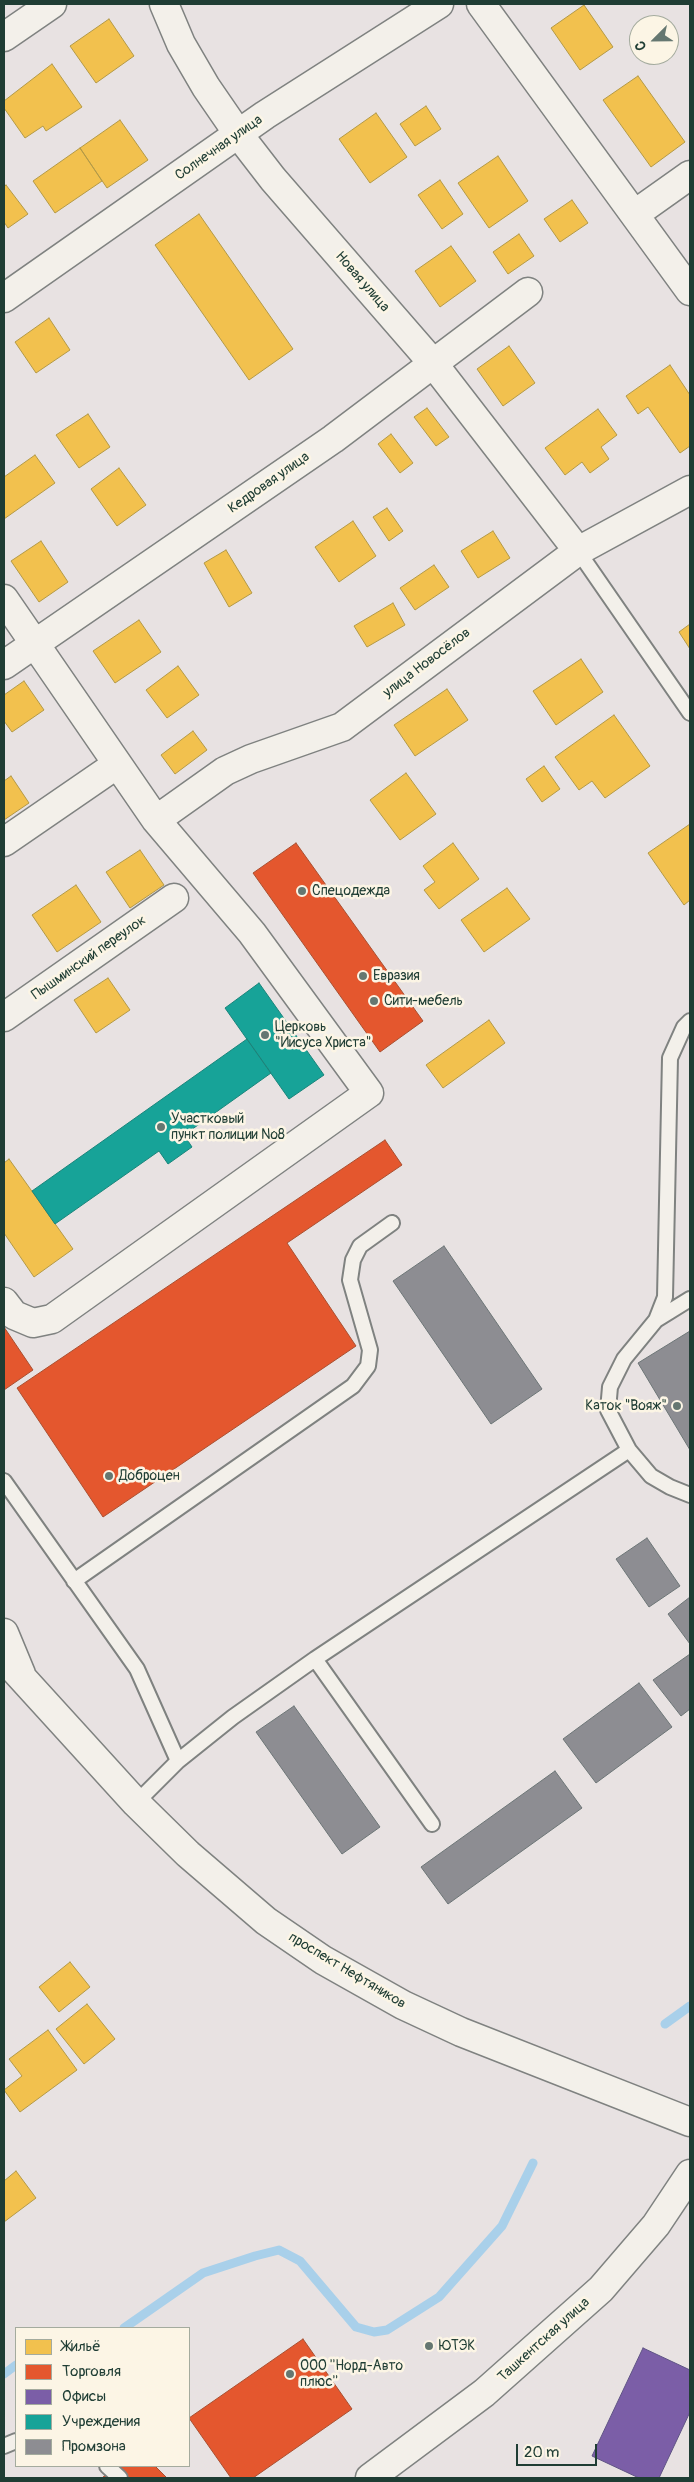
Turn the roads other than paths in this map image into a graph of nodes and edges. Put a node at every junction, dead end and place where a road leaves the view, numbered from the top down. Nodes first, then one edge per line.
1 (52, 4) edge
2 (164, 4) edge
3 (438, 4) edge
4 (481, 4) edge
5 (4, 37) edge
6 (239, 135) junction
7 (690, 176) edge
8 (635, 214) junction
9 (690, 291) edge
10 (528, 292) dead end
11 (4, 298) edge
12 (432, 362) junction
13 (690, 490) edge
14 (578, 550) junction
15 (4, 599) edge
16 (34, 644) junction
17 (4, 665) edge
18 (690, 713) edge
19 (116, 764) junction
20 (156, 820) junction
21 (4, 842) edge
22 (174, 898) dead end
23 (4, 1017) edge
24 (690, 1021) edge
25 (392, 1223) dead end
26 (690, 1299) edge
27 (4, 1302) edge
28 (656, 1320) junction
29 (629, 1450) junction
30 (4, 1481) edge
31 (690, 1495) edge
32 (74, 1580) junction
33 (4, 1633) edge
34 (4, 1658) edge
35 (316, 1659) junction
36 (22, 1678) junction
37 (178, 1761) junction
38 (136, 1804) junction
39 (432, 1824) dead end
40 (690, 2122) edge
41 (690, 2174) edge
42 (109, 2467) edge
43 (120, 2478) edge
44 (370, 2478) edge

1 - 5 street
2 - 6 street, Новая улица
3 - 6 street, Солнечная улица
4 - 8 street
6 - 11 street, Солнечная улица
6 - 12 street, Новая улица
7 - 8 street
8 - 9 street
10 - 12 street, Кедровая улица
12 - 14 street, Новая улица
12 - 16 street, Кедровая улица
13 - 14 street, улица Новосёлов
14 - 18 lane
14 - 20 street, улица Новосёлов
15 - 16 street
16 - 17 street, Кедровая улица
16 - 19 street
19 - 20 street
19 - 21 street
20 - 27 street
22 - 23 street, Пышминский переулок
24 - 28 lane
25 - 32 lane
26 - 28 lane
28 - 29 lane
29 - 31 lane
29 - 35 lane
30 - 32 lane
32 - 37 lane
33 - 36 street
34 - 36 street, проспект Нефтяников
35 - 37 lane
35 - 39 lane
36 - 38 street, проспект Нефтяников
37 - 38 lane
38 - 40 street, проспект Нефтяников
41 - 44 street, Ташкентская улица
42 - 43 lane

